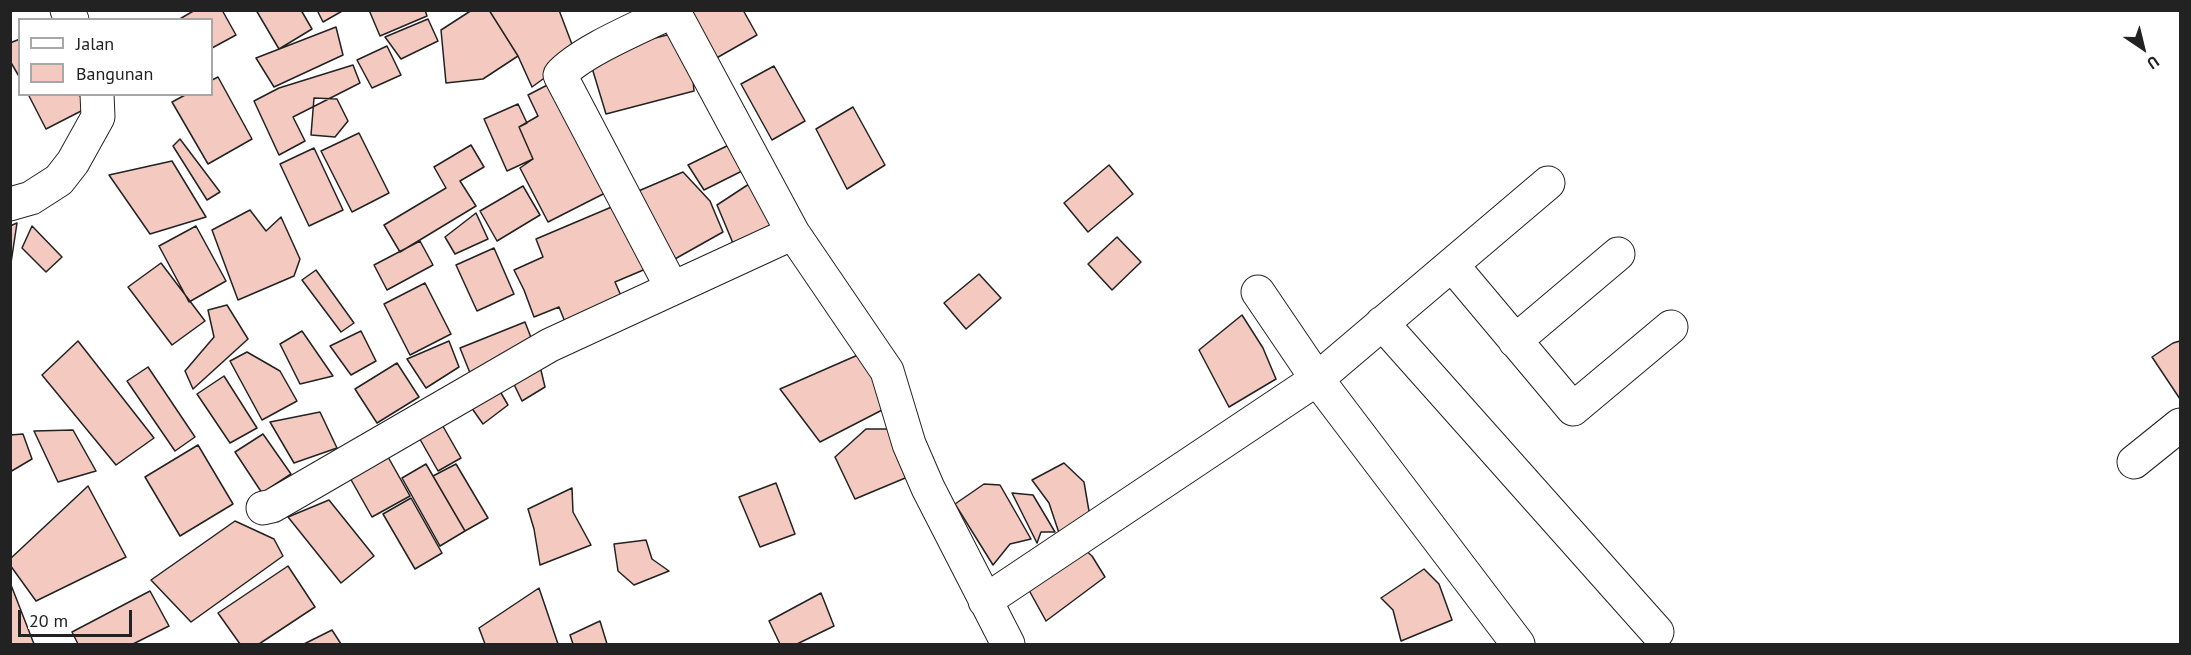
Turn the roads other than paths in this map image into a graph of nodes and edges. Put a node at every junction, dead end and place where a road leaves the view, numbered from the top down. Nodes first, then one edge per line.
1 (673, 11) edge
2 (97, 96) edge
3 (1548, 183) dead end
4 (10, 204) edge
5 (793, 233) junction
6 (1618, 254) dead end
7 (1452, 265) junction
8 (672, 288) junction
9 (1258, 292) dead end
10 (1382, 323) junction
11 (1671, 327) dead end
12 (1515, 341) junction
13 (1317, 379) junction
14 (2181, 425) edge
15 (2134, 462) dead end
16 (263, 508) dead end
17 (986, 601) junction
18 (1657, 632) dead end
19 (1008, 645) edge
20 (1518, 645) edge

1 - 5 street
1 - 8 street
2 - 4 street
3 - 7 street
5 - 8 street
5 - 17 street
6 - 12 street
7 - 10 street
7 - 12 street
8 - 16 street
9 - 13 street
10 - 13 street
10 - 18 street
11 - 12 street
13 - 17 street
13 - 20 street
14 - 15 street
17 - 19 street

